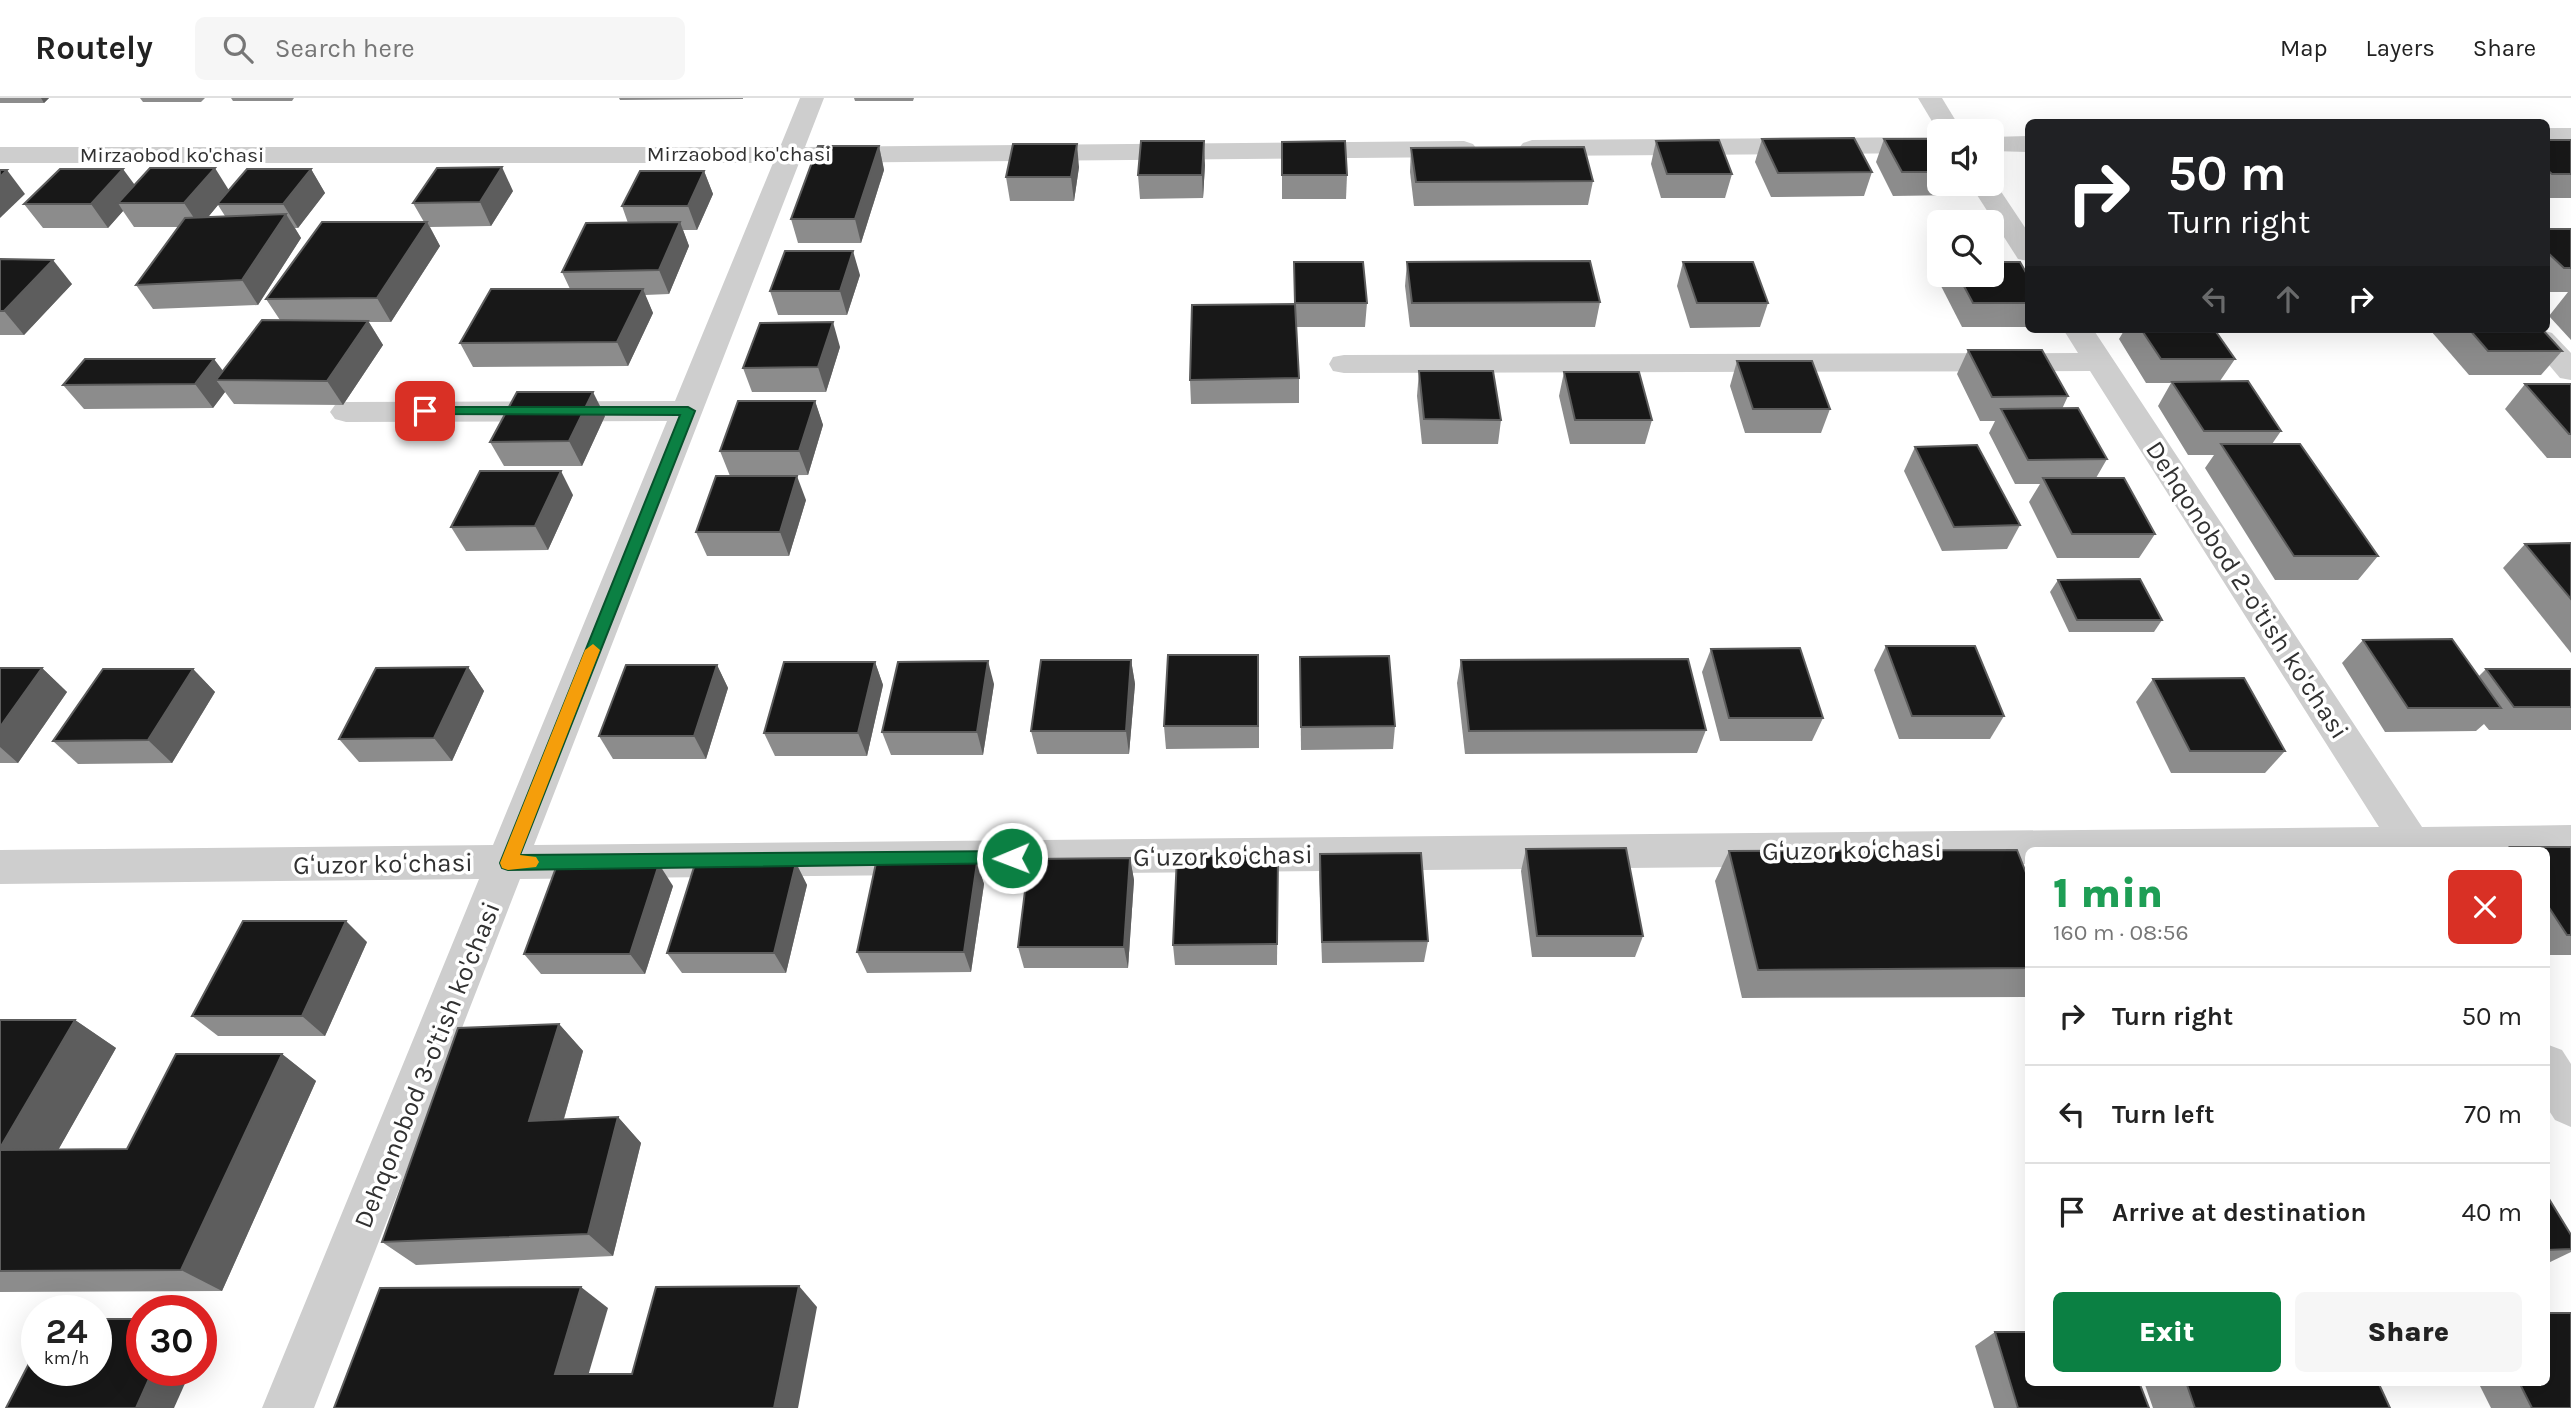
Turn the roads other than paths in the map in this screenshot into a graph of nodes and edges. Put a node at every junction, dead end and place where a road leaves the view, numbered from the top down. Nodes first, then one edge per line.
1 (812, 98) edge
2 (1930, 98) edge
3 (1943, 119) edge
4 (2550, 136) edge
5 (2571, 136) edge
6 (2004, 144) edge
7 (2025, 144) edge
8 (1927, 145) edge
9 (1510, 148) edge
10 (1483, 149) edge
11 (0, 155) edge
12 (791, 155) junction
13 (1991, 196) edge
14 (2025, 248) edge
15 (2081, 333) edge
16 (2542, 339) edge
17 (2099, 362) junction
18 (1343, 364) dead end
19 (2571, 371) edge
20 (688, 411) junction
21 (346, 412) dead end
22 (2571, 842) edge
23 (2413, 847) edge
24 (2025, 850) edge
25 (508, 863) junction
26 (0, 867) edge
27 (2550, 1071) edge
28 (2571, 1105) edge
29 (288, 1408) edge

1 - 12 street, Dehqonobod 3-o'tish ko'chasi
2 - 3 street
4 - 5 street
6 - 7 street
8 - 9 street
10 - 12 street, Mirzaobod ko'chasi
11 - 12 street, Mirzaobod ko'chasi
12 - 20 street, Dehqonobod 3-o'tish ko'chasi
13 - 14 street
15 - 17 street, Dehqonobod 2-o'tish ko'chasi
16 - 19 street
17 - 18 street
17 - 23 street, Dehqonobod 2-o'tish ko'chasi
20 - 21 street
20 - 25 street, Dehqonobod 3-o'tish ko'chasi
22 - 23 street, Gʻuzor koʻchasi
24 - 25 street, Gʻuzor koʻchasi
25 - 26 street, Gʻuzor koʻchasi
25 - 29 street, Dehqonobod 3-o'tish ko'chasi
27 - 28 street

